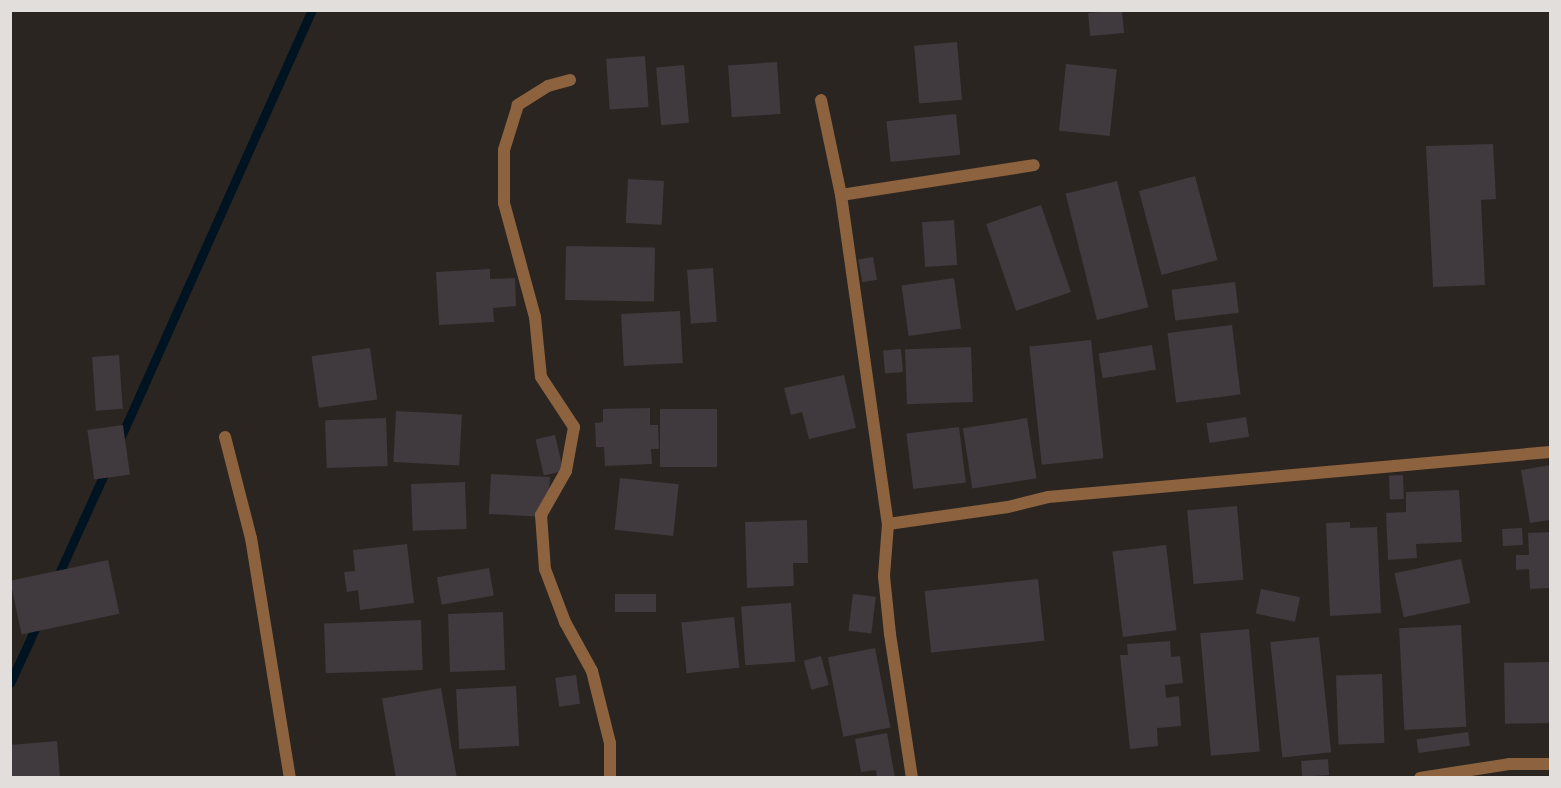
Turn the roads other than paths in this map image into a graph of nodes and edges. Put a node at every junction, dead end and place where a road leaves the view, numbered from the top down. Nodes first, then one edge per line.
1 (570, 80) dead end
2 (821, 100) dead end
3 (1034, 165) dead end
4 (841, 195) junction
5 (225, 437) dead end
6 (1551, 452) edge
7 (888, 524) junction
8 (1551, 764) edge
9 (290, 777) edge
10 (610, 777) edge
11 (912, 777) edge
12 (1420, 777) edge

1 - 10 street
2 - 4 street
3 - 4 street
4 - 7 street
5 - 9 street
6 - 7 street
7 - 11 street
8 - 12 street

